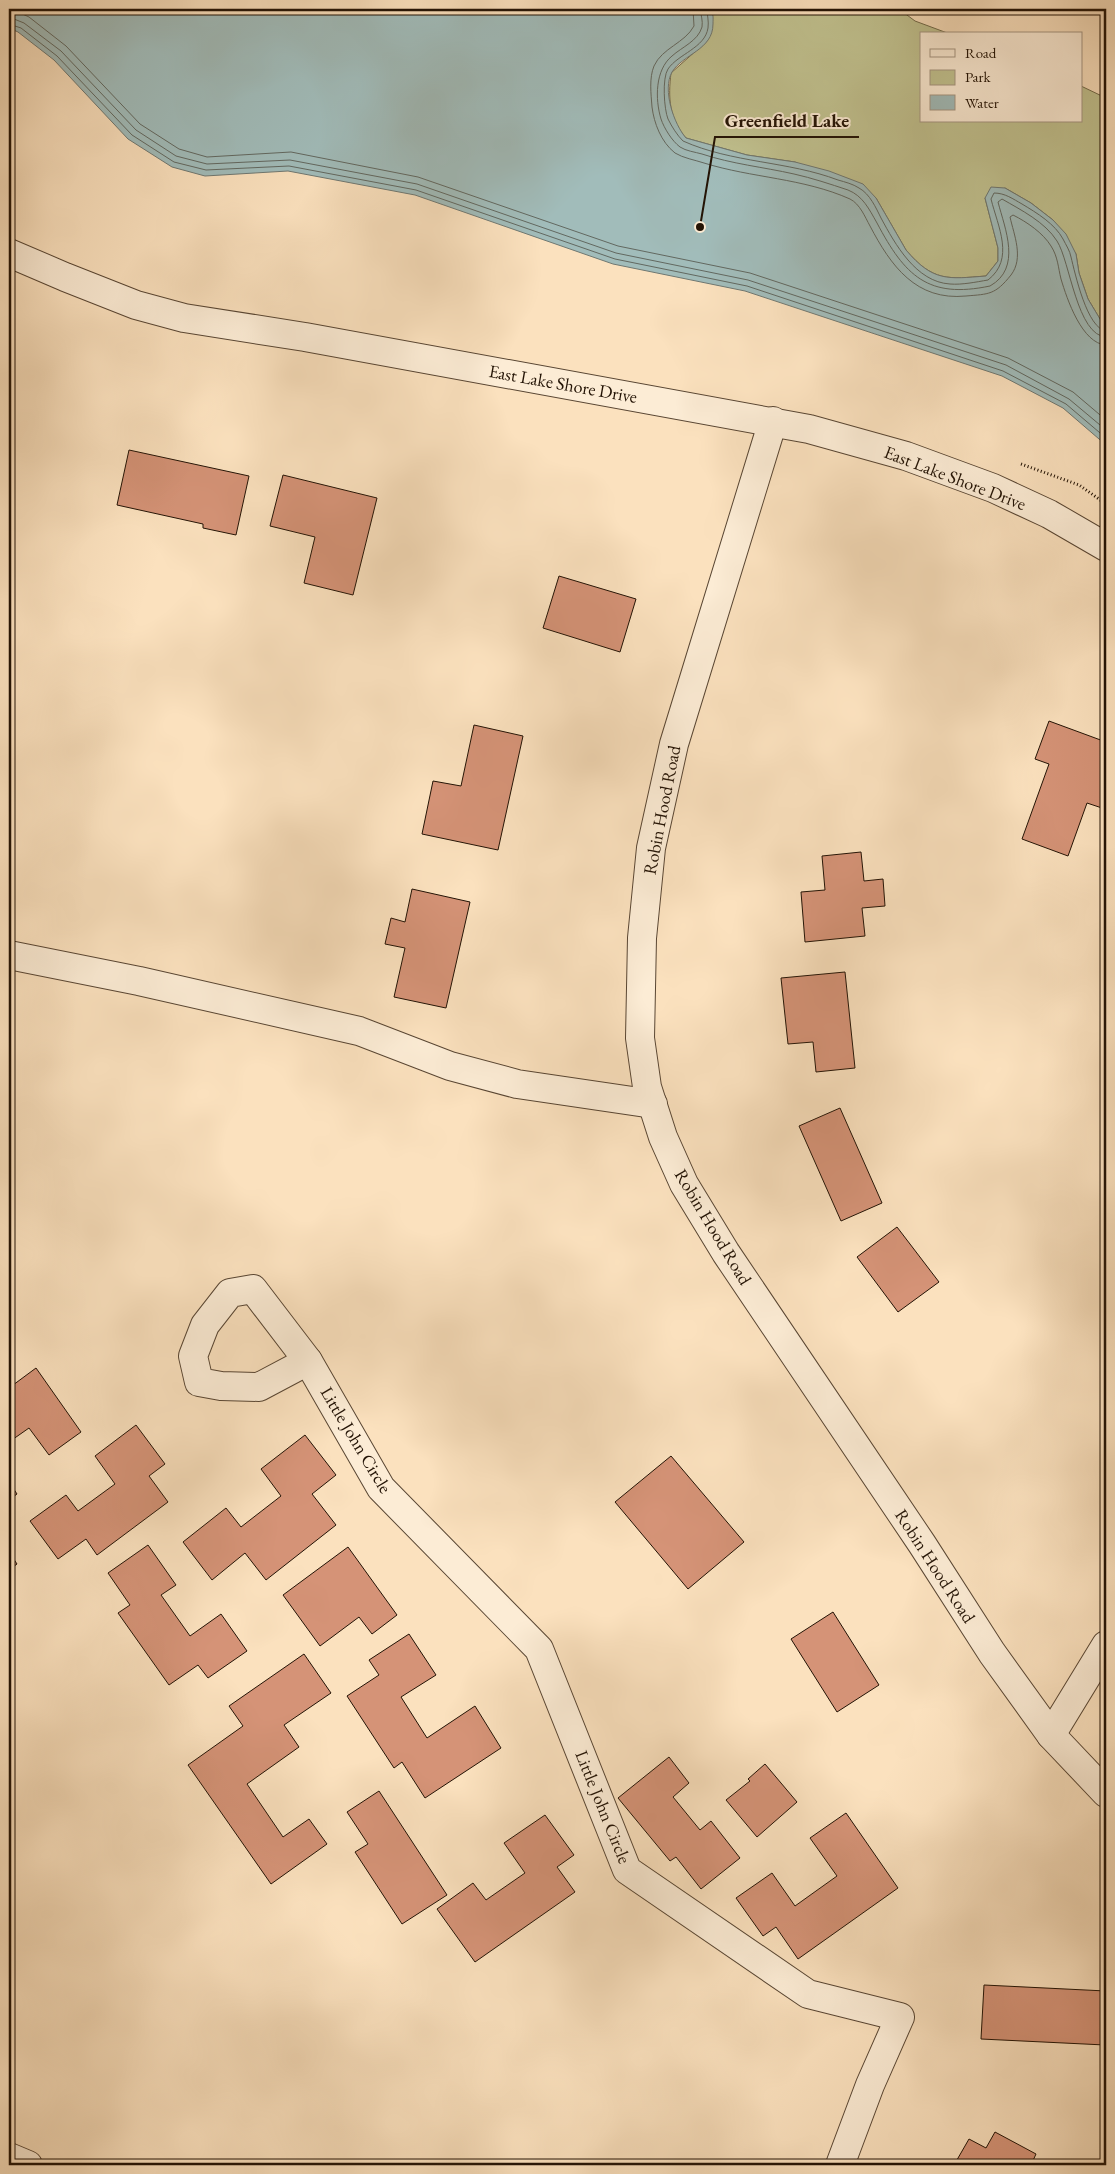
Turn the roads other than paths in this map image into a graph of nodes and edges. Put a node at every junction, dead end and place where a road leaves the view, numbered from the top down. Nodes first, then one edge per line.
1 (9, 253) edge
2 (773, 421) junction
3 (1106, 547) edge
4 (9, 955) edge
5 (653, 1104) junction
6 (308, 1361) dead end
7 (1106, 1645) edge
8 (1051, 1735) junction
9 (1106, 1793) edge
10 (9, 2157) edge
11 (28, 2165) edge
12 (840, 2165) edge

1 - 2 street, East Lake Shore Drive
2 - 3 street, East Lake Shore Drive
2 - 5 street, Robin Hood Road
4 - 5 street
5 - 8 street, Robin Hood Road
6 - 12 street, Little John Circle
7 - 8 street
8 - 9 street, Robin Hood Road
10 - 11 street

